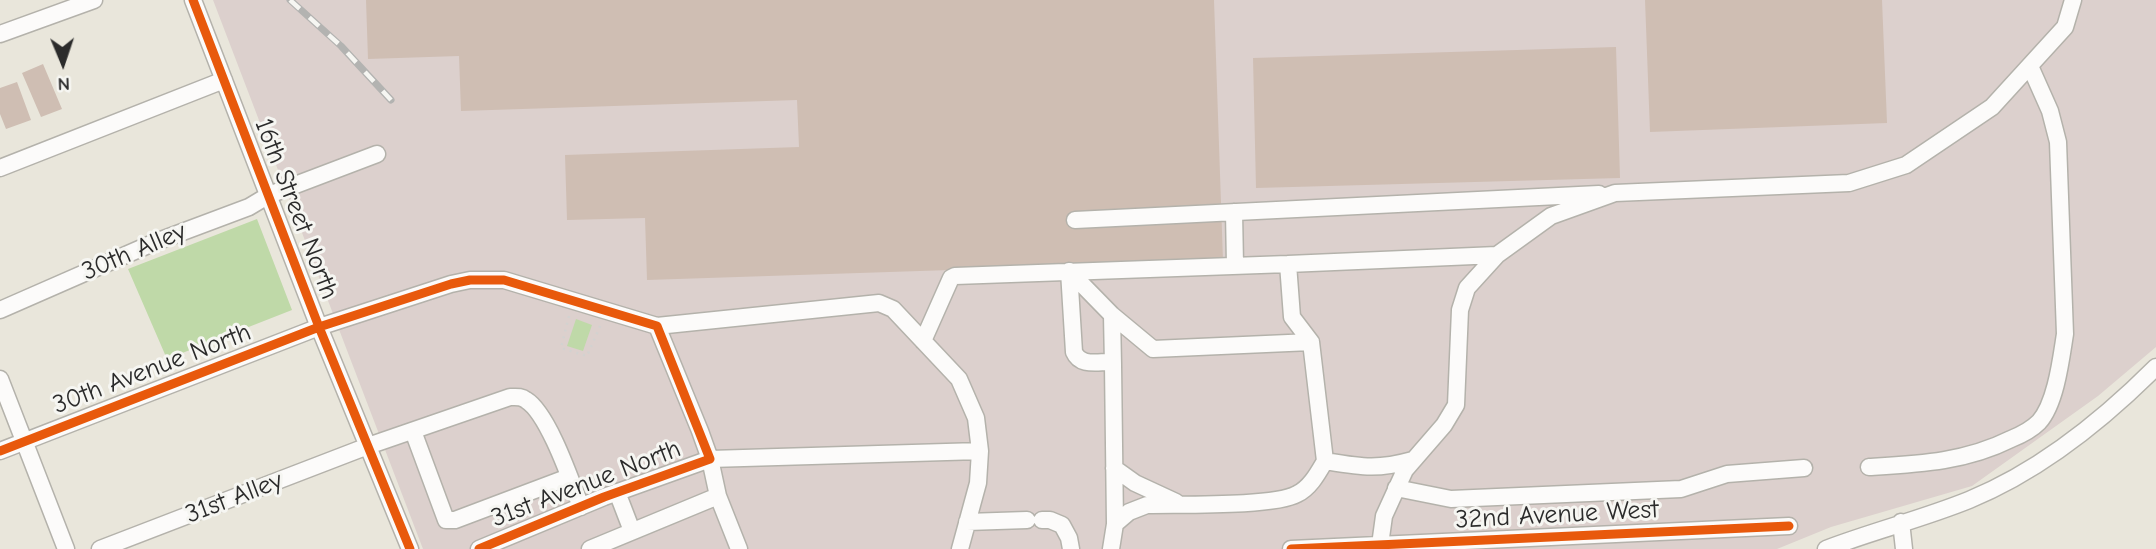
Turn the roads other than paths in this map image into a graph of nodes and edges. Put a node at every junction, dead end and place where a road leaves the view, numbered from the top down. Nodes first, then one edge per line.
1 (94, 0) edge
2 (193, 0) edge
3 (2073, 0) edge
4 (0, 34) edge
5 (2030, 66) junction
6 (224, 80) junction
7 (377, 154) dead end
8 (0, 168) edge
9 (1615, 193) junction
10 (269, 195) junction
11 (1234, 212) junction
12 (1075, 220) dead end
13 (1497, 255) junction
14 (1288, 264) junction
15 (1235, 265) junction
16 (1069, 271) junction
17 (0, 310) edge
18 (1112, 315) junction
19 (657, 326) junction
20 (318, 327) junction
21 (923, 341) junction
22 (1311, 342) junction
23 (1113, 365) junction
24 (2156, 367) edge
25 (0, 379) edge
26 (413, 431) junction
27 (24, 442) junction
28 (368, 446) junction
29 (980, 451) junction
30 (0, 452) edge
31 (710, 459) junction
32 (1413, 460) junction
33 (1325, 461) junction
34 (1869, 467) dead end
35 (1114, 468) junction
36 (1804, 468) dead end
37 (569, 478) junction
38 (1396, 488) junction
39 (617, 492) junction
40 (718, 496) junction
41 (1181, 504) junction
42 (581, 507) junction
43 (967, 522) junction
44 (1901, 522) junction
45 (1115, 524) junction
46 (1789, 526) dead end
47 (632, 531) junction
48 (1380, 545) junction
49 (1327, 548) edge
50 (66, 549) edge
51 (100, 549) edge
52 (410, 549) edge
53 (478, 549) edge
54 (590, 549) edge
55 (739, 549) edge
56 (960, 549) edge
57 (1071, 549) edge
58 (1111, 549) edge
59 (1291, 549) edge
60 (1826, 549) edge
61 (1903, 549) edge

1 - 4 street
2 - 6 street, 16th Street North
3 - 5 street
5 - 9 street
5 - 34 street
6 - 8 street
6 - 10 street, 16th Street North
7 - 10 street, 30th Alley
9 - 11 street
9 - 13 street
10 - 17 street, 30th Alley
10 - 20 street, 16th Street North
11 - 12 street
11 - 15 street
13 - 14 street
13 - 32 street
14 - 15 street
14 - 22 street
15 - 16 street
16 - 18 street
16 - 21 street
16 - 23 street
18 - 22 street
18 - 23 street
19 - 20 street, 30th Avenue North
19 - 21 street
19 - 31 street
20 - 27 street, 30th Avenue North
20 - 28 street, 16th Street North
21 - 29 street
22 - 33 street
23 - 35 street
24 - 44 street
25 - 27 street
26 - 28 street, 31st Alley
26 - 37 street, 31st Alley
26 - 37 street
27 - 30 street, 30th Avenue North
27 - 50 street
28 - 51 street, 31st Alley
28 - 52 street, 16th Street North
29 - 31 street, 31st Avenue North
29 - 43 street
31 - 39 street, 31st Avenue North
31 - 40 street
32 - 33 street
32 - 38 street
33 - 41 street
35 - 41 street
35 - 45 street
36 - 38 street
37 - 42 street
38 - 48 street
39 - 42 street, 31st Avenue North
39 - 47 street
40 - 47 street
40 - 55 street
41 - 45 street
42 - 53 street, 31st Avenue North
43 - 56 street
43 - 57 street
44 - 60 street
44 - 61 street
45 - 58 street
46 - 48 street, 32nd Avenue West
47 - 54 street
48 - 49 street, 32nd Avenue West
49 - 59 street, 32nd Avenue West

